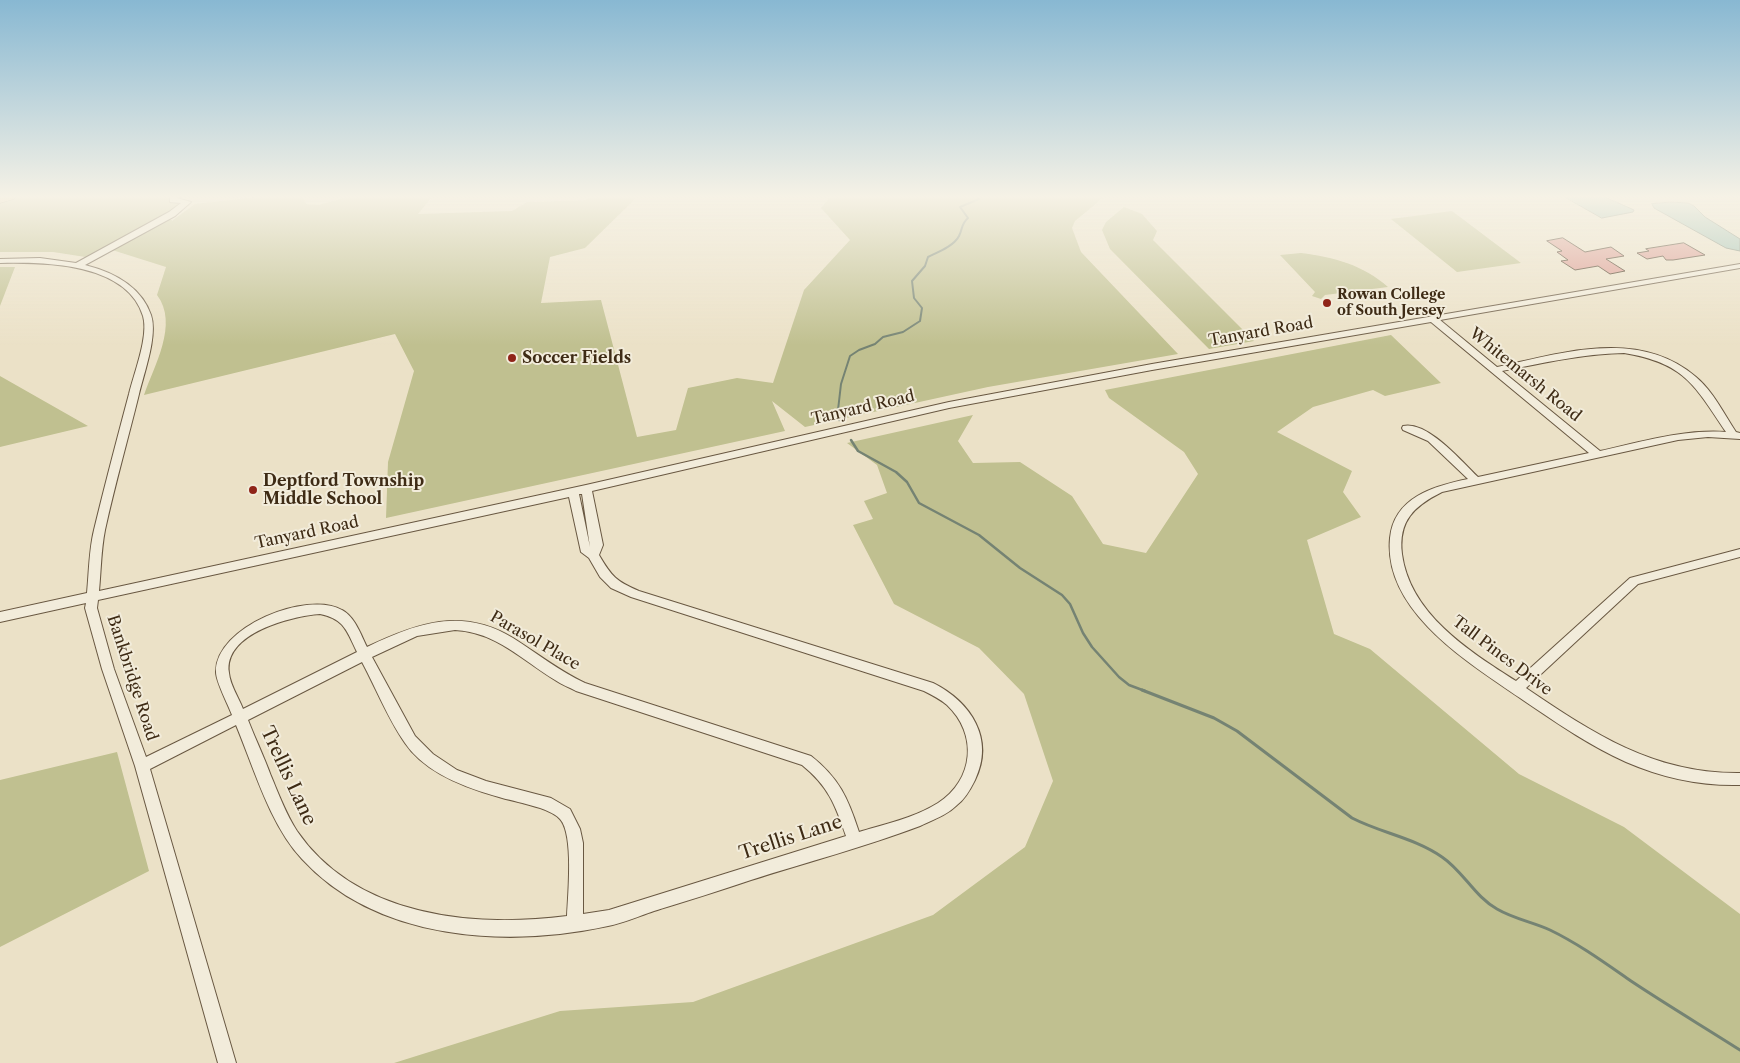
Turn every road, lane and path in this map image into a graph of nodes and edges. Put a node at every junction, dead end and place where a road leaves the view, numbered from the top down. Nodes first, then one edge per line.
1 (112, 247) edge
2 (0, 261) edge
3 (78, 265) junction
4 (1740, 266) edge
5 (1434, 320) junction
6 (1496, 370) junction
7 (1407, 428) dead end
8 (1736, 435) edge
9 (1597, 454) junction
10 (1476, 480) junction
11 (586, 488) junction
12 (573, 491) junction
13 (1740, 553) edge
14 (593, 555) junction
15 (91, 598) junction
16 (0, 618) edge
17 (364, 656) junction
18 (1516, 688) junction
19 (240, 718) junction
20 (142, 766) junction
21 (1740, 779) edge
22 (854, 839) junction
23 (574, 924) junction
24 (227, 1063) edge

1 - 3 street
2 - 3 street, Bankbridge Road
3 - 15 street, Bankbridge Road
4 - 5 street, Tanyard Road
5 - 6 street, Whitemarsh Road
5 - 11 street, Tanyard Road
6 - 8 street
6 - 9 street, Whitemarsh Road
7 - 10 street
8 - 9 street, Tall Pines Drive
9 - 10 street, Tall Pines Drive
10 - 18 street, Tall Pines Drive
11 - 12 street, Tanyard Road
11 - 14 street
12 - 14 street, Trellis Lane
12 - 15 street, Tanyard Road
13 - 18 street
14 - 22 street, Trellis Lane
15 - 16 street, Tanyard Road
15 - 20 street, Bankbridge Road
17 - 19 street, Parasol Place
17 - 19 street, Trellis Lane
17 - 22 street, Parasol Place
17 - 23 street, Trellis Lane
18 - 21 street, Tall Pines Drive
19 - 20 street, Parasol Place
19 - 23 street, Trellis Lane
20 - 24 street, Bankbridge Road
22 - 23 street, Trellis Lane

